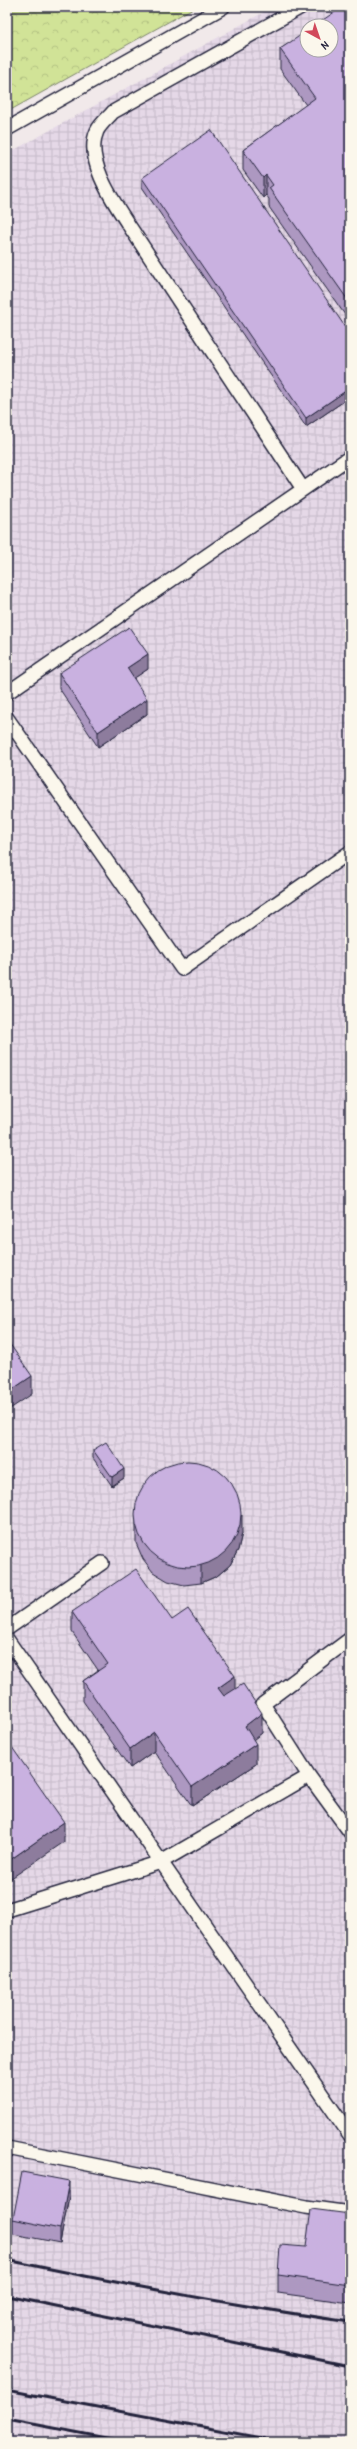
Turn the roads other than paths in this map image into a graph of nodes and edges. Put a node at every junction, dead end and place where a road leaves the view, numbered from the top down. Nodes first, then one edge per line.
1 (223, 7) edge
2 (301, 7) edge
3 (7, 129) edge
4 (350, 457) edge
5 (303, 489) junction
6 (7, 693) edge
7 (7, 718) edge
8 (350, 852) edge
9 (102, 1563) dead end
10 (7, 1629) edge
11 (7, 1639) edge
12 (350, 1639) edge
13 (309, 1776) junction
14 (350, 1832) edge
15 (161, 1862) junction
16 (7, 1910) edge
17 (350, 2135) edge
18 (7, 2148) edge
19 (350, 2213) edge

1 - 3 lane
2 - 5 lane
4 - 5 lane
5 - 6 lane
7 - 8 lane
9 - 10 lane
11 - 15 lane
12 - 13 lane
13 - 14 lane
13 - 15 lane
15 - 16 lane
15 - 17 lane
18 - 19 lane

